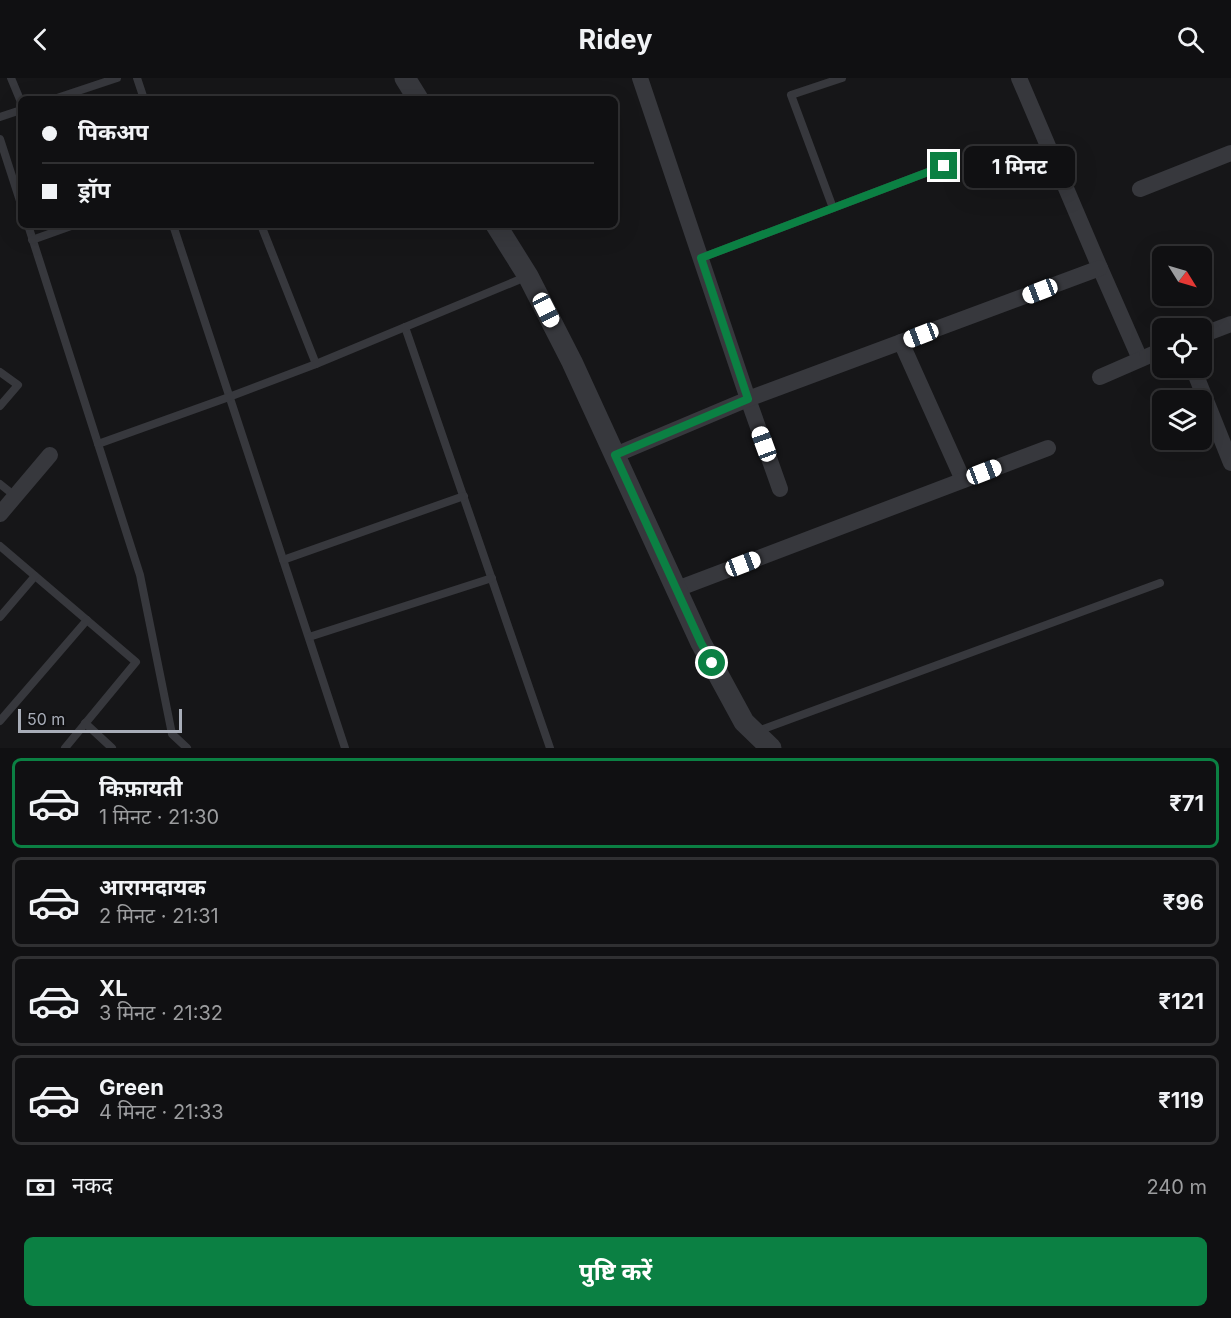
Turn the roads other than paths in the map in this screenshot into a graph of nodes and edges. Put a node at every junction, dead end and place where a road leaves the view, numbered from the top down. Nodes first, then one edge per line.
1 (11, 78) edge
2 (117, 78) edge
3 (137, 78) edge
4 (639, 78) edge
5 (842, 78) edge
6 (1019, 78) edge
7 (18, 96) edge
8 (63, 96) edge
9 (143, 96) edge
10 (18, 111) edge
11 (0, 117) edge
12 (0, 139) edge
13 (1231, 153) edge
14 (944, 166) dead end
15 (1140, 189) dead end
16 (18, 195) edge
17 (833, 208) junction
18 (29, 228) edge
19 (66, 228) edge
20 (173, 228) edge
21 (262, 228) edge
22 (498, 228) edge
23 (32, 240) junction
24 (701, 258) junction
25 (1100, 268) junction
26 (528, 276) junction
27 (1231, 324) edge
28 (405, 327) junction
29 (1212, 331) edge
30 (901, 342) junction
31 (1152, 354) edge
32 (1140, 359) junction
33 (316, 364) junction
34 (0, 372) edge
35 (1100, 377) dead end
36 (1197, 378) edge
37 (229, 397) junction
38 (748, 399) junction
39 (0, 406) edge
40 (98, 444) junction
41 (1048, 448) dead end
42 (50, 455) dead end
43 (615, 455) junction
44 (1231, 463) edge
45 (963, 480) junction
46 (0, 484) edge
47 (780, 489) dead end
48 (15, 496) junction
49 (464, 496) junction
50 (0, 514) edge
51 (0, 546) edge
52 (283, 560) junction
53 (35, 576) junction
54 (492, 578) junction
55 (1160, 583) dead end
56 (676, 589) junction
57 (0, 617) edge
58 (87, 620) junction
59 (309, 637) junction
60 (0, 721) edge
61 (85, 723) junction
62 (755, 732) junction
63 (65, 748) edge
64 (112, 748) edge
65 (188, 748) edge
66 (345, 748) edge
67 (550, 748) edge
68 (771, 748) edge

1 - 7 lane
2 - 8 lane
3 - 9 lane
4 - 24 street
5 - 17 lane
6 - 25 street
10 - 11 lane
12 - 16 lane
13 - 15 street
14 - 17 lane
17 - 24 lane
18 - 23 lane
19 - 23 lane
20 - 37 lane
21 - 33 lane
22 - 26 street
23 - 40 lane
24 - 38 street
25 - 30 street
25 - 32 street
26 - 28 lane
26 - 43 street
27 - 29 street
28 - 33 lane
28 - 49 lane
30 - 38 street
30 - 45 street
31 - 32 street
32 - 35 street
33 - 37 lane
34 - 39 lane
36 - 44 street
37 - 40 lane
37 - 52 lane
38 - 43 street
38 - 47 street
40 - 65 lane
41 - 45 street
42 - 48 street
43 - 56 street
45 - 56 street
46 - 48 lane
48 - 50 street
49 - 52 lane
49 - 54 lane
51 - 53 lane
52 - 59 lane
53 - 57 lane
53 - 58 lane
54 - 59 lane
54 - 67 lane
55 - 62 lane
56 - 62 street
58 - 60 lane
58 - 61 lane
59 - 66 lane
61 - 63 lane
61 - 64 lane
62 - 68 street

